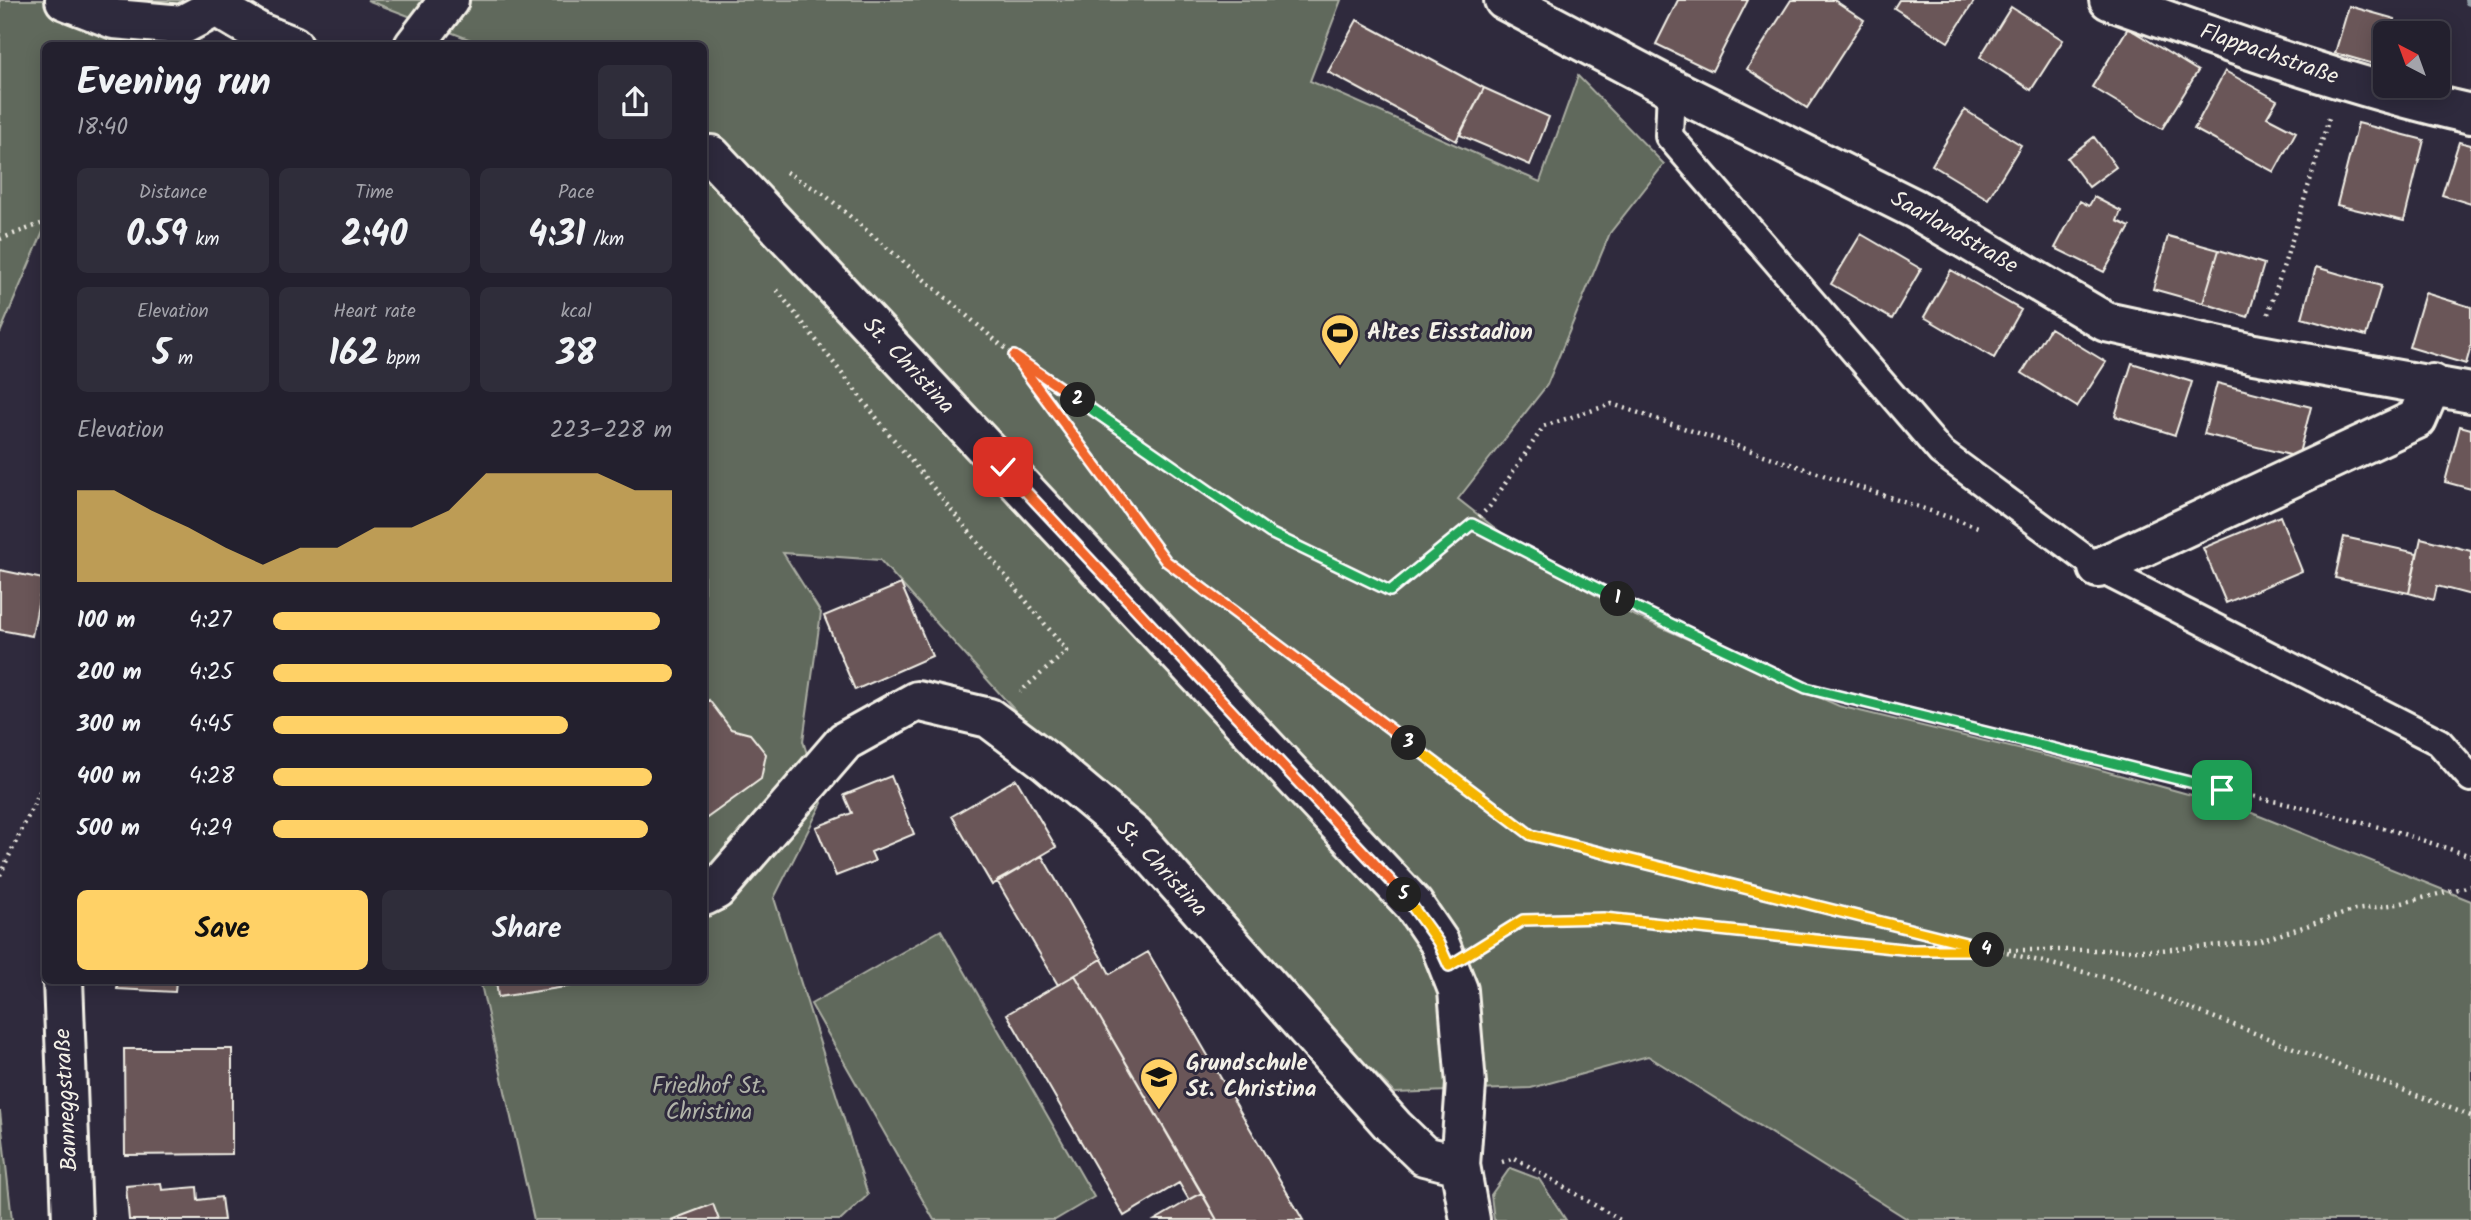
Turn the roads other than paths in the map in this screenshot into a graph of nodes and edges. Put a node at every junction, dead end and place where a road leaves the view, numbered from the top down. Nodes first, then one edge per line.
1 (65, 0) edge
2 (449, 0) edge
3 (1504, 0) edge
4 (2109, 0) edge
5 (215, 3) edge
6 (282, 42) edge
7 (417, 42) edge
8 (1671, 89) junction
9 (2471, 114) edge
10 (707, 157) edge
11 (2432, 384) junction
12 (2471, 393) edge
13 (2098, 568) junction
14 (2471, 778) edge
15 (707, 894) edge
16 (63, 984) edge
17 (1460, 1165) junction
18 (72, 1220) edge
19 (1471, 1220) edge

1 - 5 street
2 - 7 street
3 - 8 street, Saarlandstraße
4 - 9 street, Flappachstraße
5 - 6 street
8 - 11 street, Saarlandstraße
8 - 13 lane
10 - 17 street, St. Christina
11 - 12 street, Saarlandstraße
11 - 13 street
13 - 14 lane
15 - 17 street, St. Christina
16 - 18 street, Banneggstraße
17 - 19 street, St. Christina

